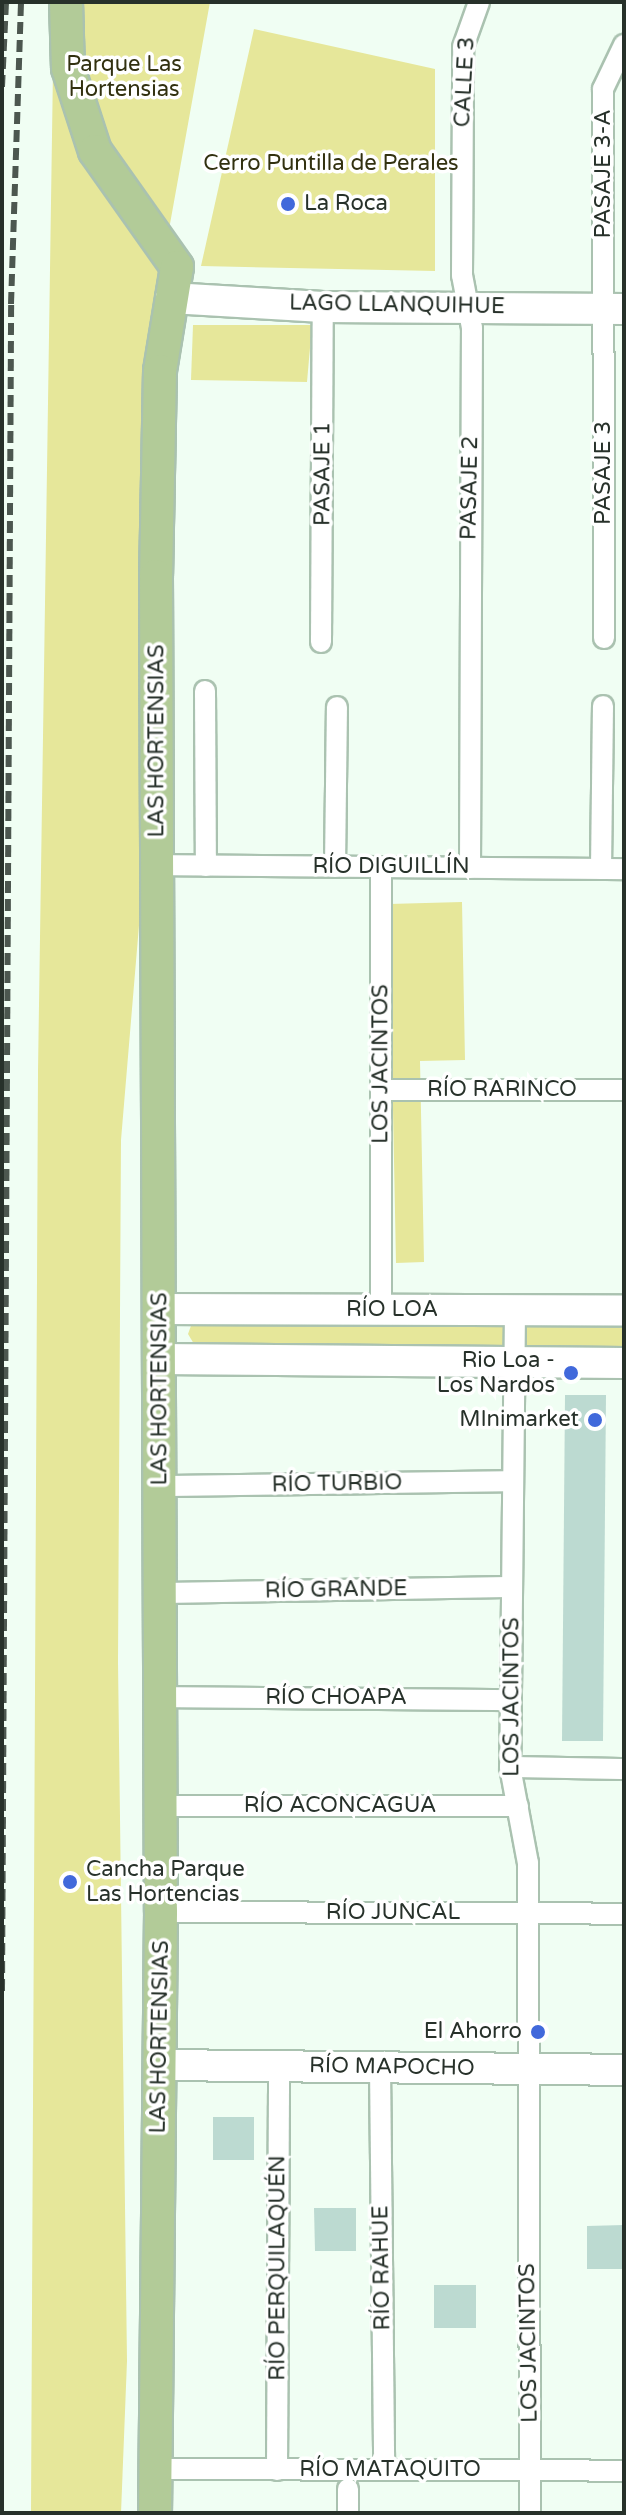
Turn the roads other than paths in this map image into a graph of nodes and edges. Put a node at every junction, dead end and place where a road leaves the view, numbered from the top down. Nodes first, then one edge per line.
1 (66, 2) edge
2 (479, 2) edge
3 (624, 45) edge
4 (174, 282) junction
5 (323, 307) junction
6 (468, 308) junction
7 (614, 309) edge
8 (604, 638) dead end
9 (321, 642) dead end
10 (205, 691) dead end
11 (603, 706) dead end
12 (337, 707) dead end
13 (157, 865) junction
14 (206, 866) junction
15 (335, 867) junction
16 (381, 867) junction
17 (470, 868) junction
18 (601, 869) junction
19 (624, 869) edge
20 (381, 1090) junction
21 (624, 1090) edge
22 (160, 1309) junction
23 (381, 1310) junction
24 (515, 1311) junction
25 (624, 1311) edge
26 (160, 1359) junction
27 (515, 1362) junction
28 (624, 1363) edge
29 (513, 1481) junction
30 (161, 1486) junction
31 (512, 1587) junction
32 (160, 1593) junction
33 (161, 1697) junction
34 (511, 1700) junction
35 (510, 1767) junction
36 (624, 1769) edge
37 (161, 1806) junction
38 (518, 1806) junction
39 (161, 1912) junction
40 (528, 1913) junction
41 (624, 1914) edge
42 (159, 2065) junction
43 (279, 2066) junction
44 (380, 2067) junction
45 (526, 2068) junction
46 (624, 2070) edge
47 (155, 2469) junction
48 (277, 2470) junction
49 (384, 2470) junction
50 (530, 2471) junction
51 (624, 2471) edge
52 (348, 2489) dead end
53 (155, 2513) edge
54 (348, 2513) edge
55 (530, 2513) edge

1 - 4 main road
2 - 6 street, CALLE 3
3 - 7 street, PASAJE 3-A
4 - 5 street, LAGO LLANQUIHUE
4 - 13 main road, LAS HORTENSIAS
5 - 6 street, LAGO LLANQUIHUE
5 - 9 street, PASAJE 1
6 - 7 street, LAGO LLANQUIHUE
6 - 17 street, PASAJE 2
7 - 8 street, PASAJE 3
10 - 14 street
11 - 18 street
12 - 15 street
13 - 14 street, RÍO DIGUILLÍN
13 - 22 main road, LAS HORTENSIAS
14 - 15 street, RÍO DIGUILLÍN
15 - 16 street, RÍO DIGUILLÍN
16 - 17 street, RÍO DIGUILLÍN
16 - 20 street, LOS JACINTOS
17 - 18 street, RÍO DIGUILLÍN
18 - 19 street, RÍO DIGUILLÍN
20 - 21 street, RÍO RARINCO
20 - 23 street, LOS JACINTOS
22 - 23 street, RÍO LOA
22 - 26 main road, LAS HORTENSIAS
23 - 24 street, RÍO LOA
24 - 25 street, RÍO LOA
24 - 27 street, LOS JACINTOS
26 - 27 street
26 - 30 main road, LAS HORTENSIAS
27 - 28 street
27 - 29 street, LOS JACINTOS
29 - 30 street, RÍO TURBIO
29 - 31 street, LOS JACINTOS
30 - 32 main road, LAS HORTENSIAS
31 - 32 street, RÍO GRANDE
31 - 34 street, LOS JACINTOS
32 - 33 main road, LAS HORTENSIAS
33 - 34 street, RÍO CHOAPA
33 - 37 main road, LAS HORTENSIAS
34 - 35 street, LOS JACINTOS
35 - 36 street
35 - 38 street, LOS JACINTOS
37 - 38 street, RÍO ACONCAGUA
37 - 39 main road, LAS HORTENSIAS
38 - 40 street, LOS JACINTOS
39 - 40 street, RÍO JUNCAL
39 - 42 main road, LAS HORTENSIAS
40 - 41 street, RÍO JUNCAL
40 - 45 street, LOS JACINTOS
42 - 43 street, RÍO MAPOCHO
42 - 47 main road, LAS HORTENSIAS
43 - 44 street, RÍO MAPOCHO
43 - 48 street, RÍO PERQUILAQUÉN
44 - 45 street, RÍO MAPOCHO
44 - 49 street, RÍO RAHUE
45 - 46 street, RÍO MAPOCHO
45 - 50 street, LOS JACINTOS
47 - 48 street, RÍO MATAQUITO
47 - 53 main road, LAS HORTENSIAS
48 - 49 street, RÍO MATAQUITO
49 - 50 street, RÍO MATAQUITO
50 - 51 street, RÍO MATAQUITO
50 - 55 street, LOS JACINTOS
52 - 54 street

